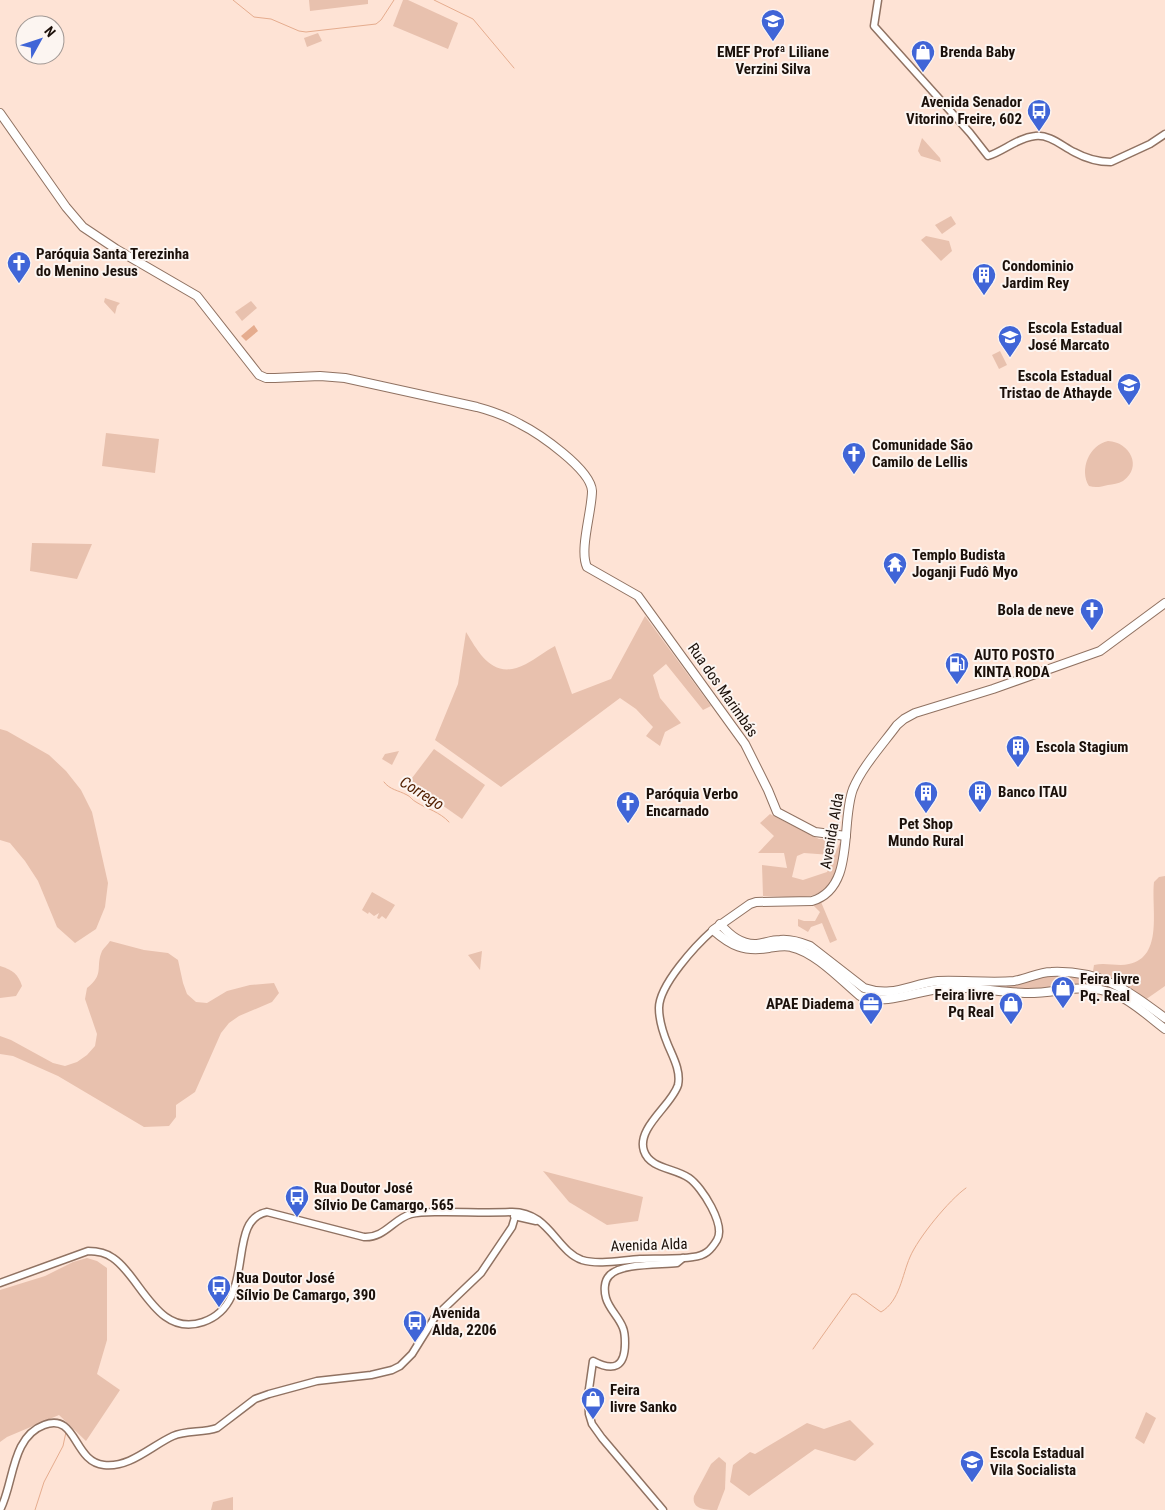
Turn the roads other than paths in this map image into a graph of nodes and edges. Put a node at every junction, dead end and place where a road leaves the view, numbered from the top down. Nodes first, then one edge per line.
1 (878, 0) edge
2 (0, 113) edge
3 (1165, 134) edge
4 (1165, 604) edge
5 (776, 786) dead end
6 (768, 790) junction
7 (846, 836) junction
8 (720, 924) junction
9 (713, 930) junction
10 (1165, 1018) edge
11 (1165, 1029) edge
12 (520, 1217) junction
13 (683, 1258) junction
14 (0, 1283) edge
15 (0, 1510) edge
16 (663, 1510) edge

1 - 3 street
2 - 6 main road, Rua dos Marimbás
4 - 7 main road, Avenida Alda
5 - 6 main road
6 - 7 main road, Rua dos Marimbás
7 - 8 main road, Avenida Alda
8 - 9 main road, Avenida Alda
8 - 10 main road
9 - 11 main road
9 - 13 street, Avenida Alda
12 - 13 street, Avenida Alda
12 - 14 street, Avenida Alda
12 - 15 street
13 - 16 street

